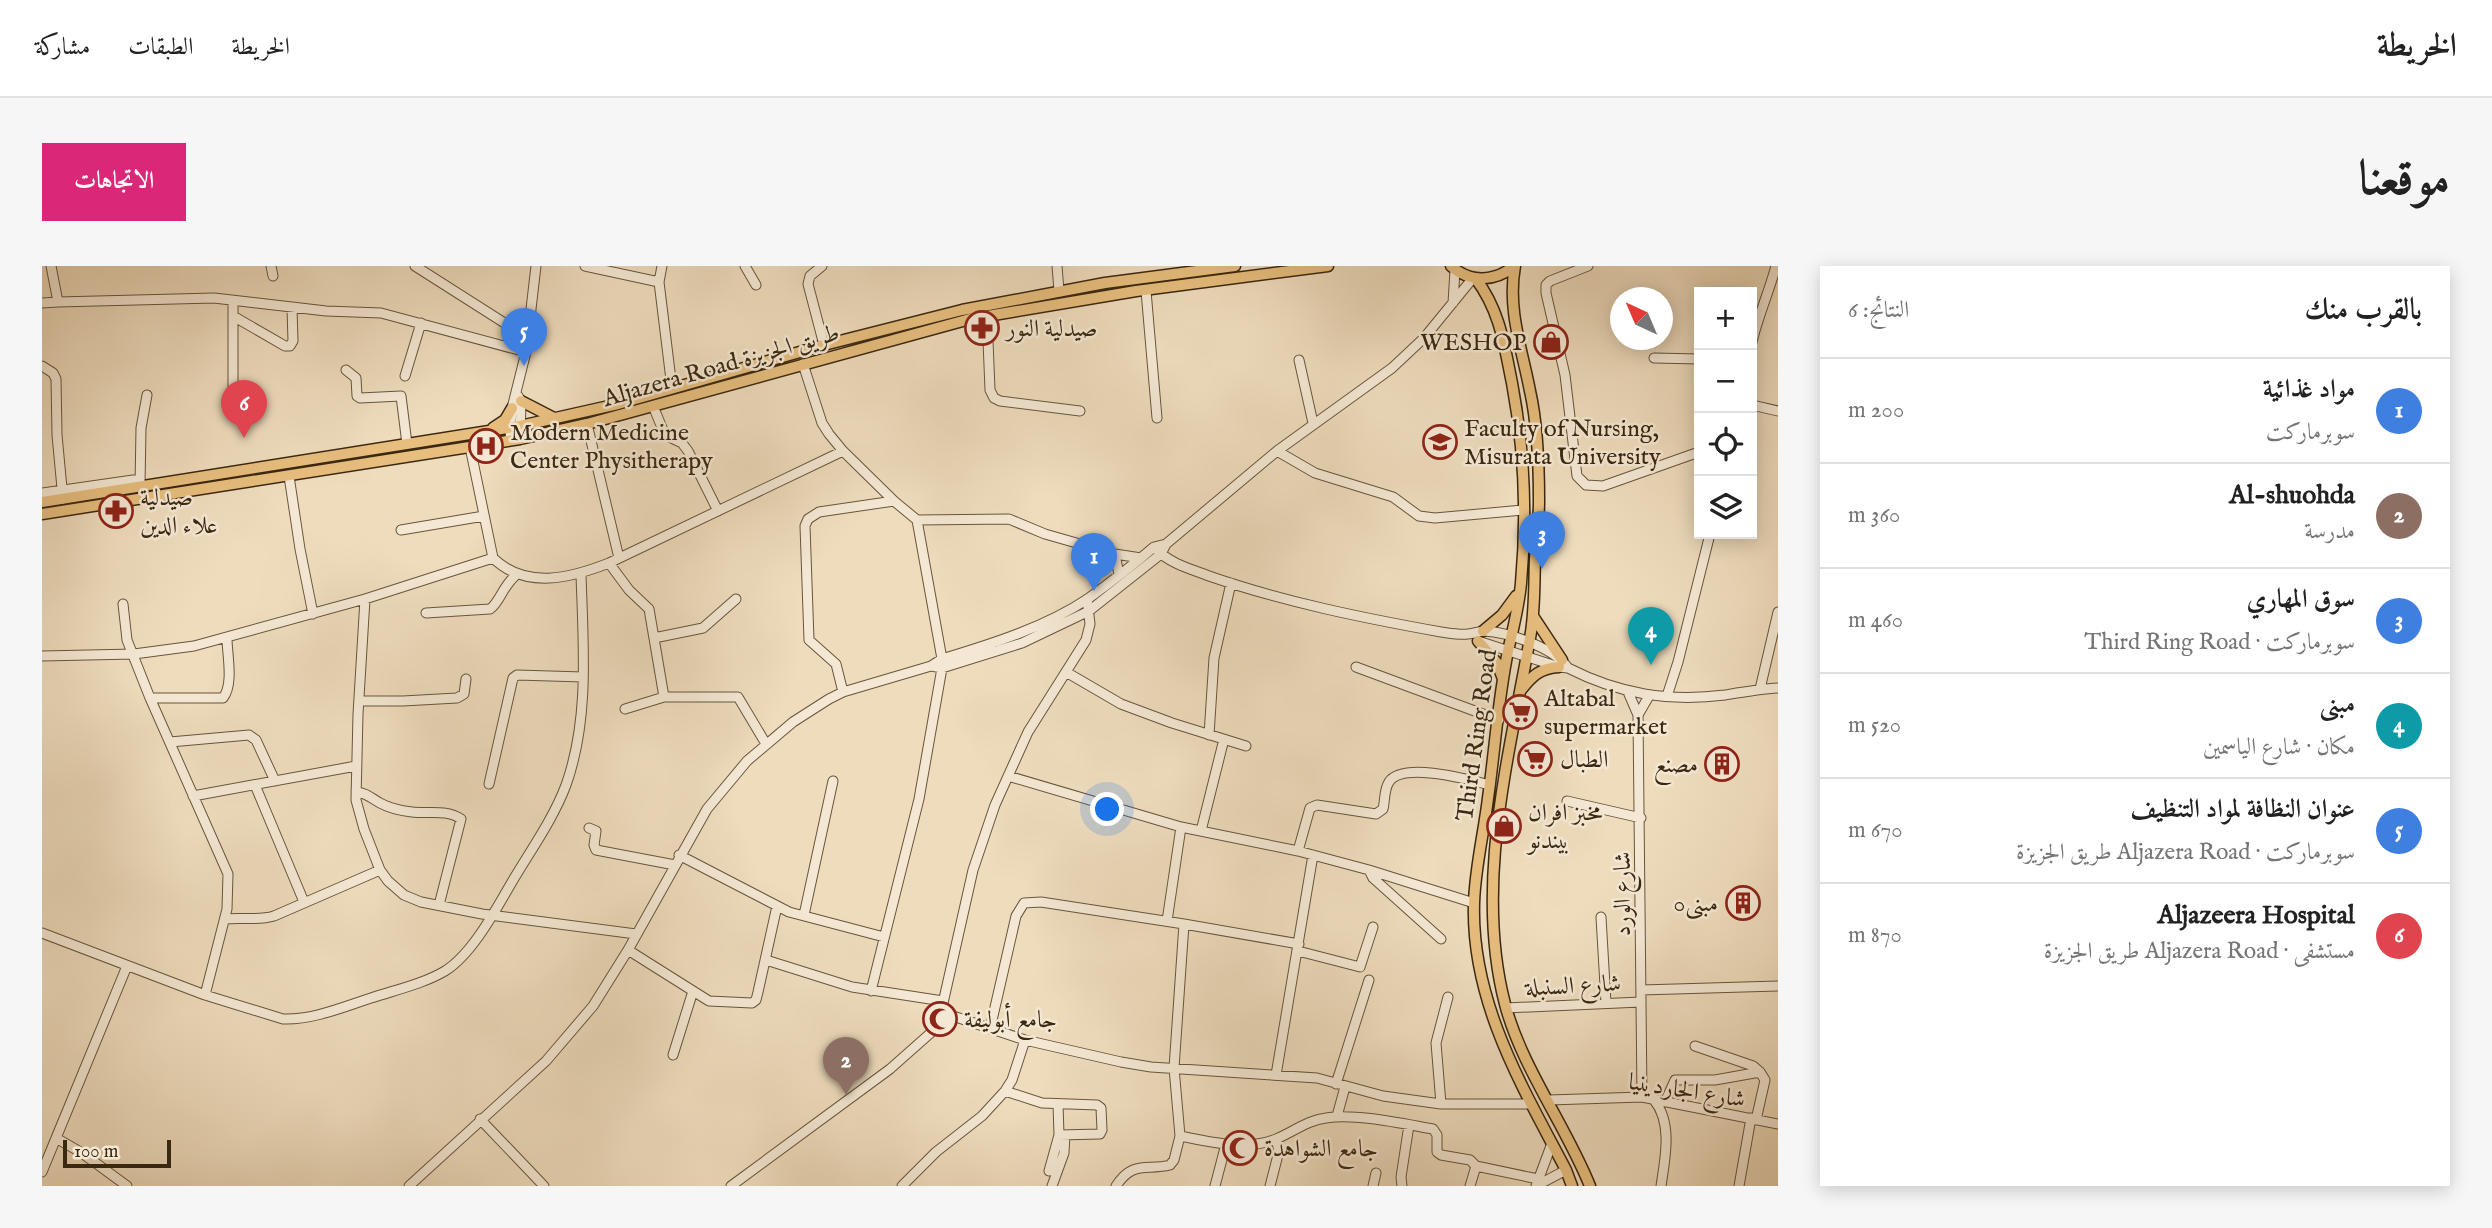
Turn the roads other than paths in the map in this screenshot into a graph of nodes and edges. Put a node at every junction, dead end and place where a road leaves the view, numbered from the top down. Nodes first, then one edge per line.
1 (51, 266) edge
2 (415, 266) edge
3 (536, 266) edge
4 (584, 266) edge
5 (662, 266) edge
6 (745, 266) edge
7 (822, 266) edge
8 (1057, 266) edge
9 (1235, 266) edge
10 (1328, 266) edge
11 (1515, 266) edge
12 (1588, 266) edge
13 (1776, 266) edge
14 (597, 267) edge
15 (1453, 268) edge
16 (1775, 277) edge
17 (1474, 279) junction
18 (659, 282) junction
19 (756, 285) dead end
20 (1059, 291) junction
21 (1146, 291) junction
22 (233, 301) junction
23 (58, 302) junction
24 (42, 303) edge
25 (1453, 303) junction
26 (292, 308) junction
27 (233, 316) junction
28 (987, 316) junction
29 (1757, 322) edge
30 (421, 323) junction
31 (528, 338) junction
32 (824, 345) junction
33 (526, 352) junction
34 (1654, 358) dead end
35 (1694, 359) edge
36 (1299, 360) dead end
37 (803, 364) junction
38 (42, 366) edge
39 (346, 370) dead end
40 (405, 376) dead end
41 (671, 388) junction
42 (233, 392) dead end
43 (147, 395) dead end
44 (517, 401) junction
45 (653, 406) junction
46 (1757, 406) edge
47 (1080, 411) dead end
48 (1778, 411) edge
49 (557, 418) junction
50 (1157, 418) dead end
51 (587, 424) junction
52 (1313, 424) junction
53 (515, 427) junction
54 (488, 431) junction
55 (515, 440) junction
56 (407, 444) junction
57 (470, 447) junction
58 (843, 451) junction
59 (1277, 451) junction
60 (1694, 454) edge
61 (289, 476) junction
62 (140, 483) junction
63 (42, 493) edge
64 (63, 495) junction
65 (894, 501) junction
66 (42, 502) edge
67 (1523, 510) junction
68 (718, 511) junction
69 (42, 514) edge
70 (484, 516) junction
71 (917, 520) junction
72 (401, 530) dead end
73 (1709, 539) edge
74 (1157, 550) junction
75 (1115, 554) junction
76 (493, 558) junction
77 (619, 558) junction
78 (1141, 558) junction
79 (609, 563) junction
80 (581, 574) junction
81 (516, 575) junction
82 (1119, 575) junction
83 (1231, 583) junction
84 (1521, 583) junction
85 (365, 599) junction
86 (737, 599) dead end
87 (1087, 599) junction
88 (123, 604) dead end
89 (1089, 611) junction
90 (1778, 612) edge
91 (426, 613) dead end
92 (313, 614) junction
93 (1533, 615) junction
94 (1480, 636) junction
95 (1512, 637) junction
96 (227, 638) junction
97 (654, 638) junction
98 (1529, 643) junction
99 (1508, 651) junction
100 (134, 654) junction
101 (42, 656) edge
102 (1526, 656) junction
103 (938, 664) junction
104 (1563, 665) junction
105 (1356, 667) dead end
106 (1066, 672) junction
107 (583, 677) junction
108 (466, 678) dead end
109 (1503, 687) junction
110 (1760, 688) junction
111 (1778, 688) edge
112 (843, 692) junction
113 (1519, 692) junction
114 (1628, 692) junction
115 (1648, 696) junction
116 (1667, 696) junction
117 (664, 697) junction
118 (150, 698) junction
119 (359, 701) junction
120 (625, 709) dead end
121 (1638, 715) junction
122 (1499, 720) junction
123 (1209, 735) junction
124 (1224, 740) junction
125 (170, 742) junction
126 (766, 744) junction
127 (1246, 746) dead end
128 (356, 766) junction
129 (1008, 776) junction
130 (275, 781) junction
131 (832, 781) dead end
132 (489, 784) dead end
133 (255, 785) junction
134 (1490, 785) junction
135 (356, 792) junction
136 (194, 796) junction
137 (1567, 801) dead end
138 (1641, 817) junction
139 (1181, 827) junction
140 (589, 828) dead end
141 (1201, 831) junction
142 (1298, 850) junction
143 (679, 855) junction
144 (1314, 855) junction
145 (675, 865) junction
146 (380, 870) junction
147 (1370, 870) junction
148 (304, 902) junction
149 (1474, 903) junction
150 (439, 905) junction
151 (777, 906) junction
152 (492, 915) junction
153 (804, 915) junction
154 (1601, 917) dead end
155 (225, 919) junction
156 (1167, 921) junction
157 (1184, 923) junction
158 (1373, 927) dead end
159 (42, 933) edge
160 (636, 934) junction
161 (884, 937) junction
162 (1441, 939) dead end
163 (1299, 948) junction
164 (628, 950) junction
165 (766, 960) junction
166 (127, 966) junction
167 (1369, 980) dead end
168 (1778, 986) edge
169 (1641, 990) junction
170 (693, 991) junction
171 (871, 991) junction
172 (205, 995) junction
173 (1448, 997) dead end
174 (943, 1001) junction
175 (1641, 1002) junction
176 (1606, 1003) junction
177 (1506, 1007) junction
178 (942, 1012) junction
179 (990, 1029) junction
180 (1025, 1040) junction
181 (1695, 1046) dead end
182 (673, 1055) dead end
183 (1174, 1068) junction
184 (1760, 1072) junction
185 (1276, 1075) junction
186 (1341, 1085) junction
187 (1005, 1091) junction
188 (1642, 1097) junction
189 (1549, 1100) junction
190 (1654, 1100) junction
191 (1665, 1102) junction
192 (1058, 1104) junction
193 (1441, 1104) junction
194 (1531, 1104) junction
195 (1337, 1116) junction
196 (480, 1119) junction
197 (1754, 1119) junction
198 (1778, 1124) edge
199 (1409, 1125) junction
200 (1062, 1135) junction
201 (1180, 1136) junction
202 (56, 1138) junction
203 (1276, 1139) junction
204 (1552, 1143) junction
205 (1226, 1144) junction
206 (1476, 1166) junction
207 (1566, 1170) junction
208 (1049, 1171) dead end
209 (42, 1172) edge
210 (1376, 1173) dead end
211 (536, 1184) edge
212 (1537, 1184) edge
213 (127, 1186) edge
214 (409, 1186) edge
215 (731, 1186) edge
216 (902, 1186) edge
217 (1052, 1186) edge
218 (1116, 1186) edge
219 (1215, 1186) edge
220 (1270, 1186) edge
221 (1373, 1186) edge
222 (1402, 1186) edge
223 (1470, 1186) edge
224 (1572, 1186) edge
225 (1590, 1186) edge
226 (1661, 1186) edge
227 (1739, 1186) edge

1 - 23 street
2 - 31 street
3 - 31 street
4 - 14 street
5 - 18 street
6 - 19 street
7 - 32 street
8 - 20 street
9 - 20 main road, Aljazera Road طريق الجزيزة
10 - 21 main road, Aljazera Road طريق الجزيزة
11 - 17 main road
11 - 93 main road, Third Ring Road
12 - 60 street
13 - 16 street
14 - 18 street
15 - 17 main road
15 - 25 street
16 - 29 street
17 - 25 street
17 - 67 main road, Third Ring Road
18 - 41 street
20 - 32 main road, Aljazera Road طريق الجزيزة
21 - 28 main road, Aljazera Road طريق الجزيزة
21 - 50 street
22 - 23 street
22 - 26 street
22 - 27 street
23 - 24 street
25 - 52 street
26 - 27 street
26 - 30 street
27 - 42 street
28 - 37 main road, Aljazera Road طريق الجزيزة
28 - 47 street
30 - 33 street
30 - 40 street
31 - 33 street
32 - 41 main road, Aljazera Road طريق الجزيزة
33 - 44 street
34 - 35 street
36 - 52 street
37 - 45 main road, Aljazera Road طريق الجزيزة
37 - 58 street
38 - 64 street
39 - 56 street
41 - 49 main road, Aljazera Road طريق الجزيزة
43 - 62 street
44 - 49 main road
44 - 53 street
44 - 54 main road
45 - 51 main road, Aljazera Road طريق الجزيزة
45 - 68 street
46 - 48 street
49 - 53 main road, Aljazera Road طريق الجزيزة
51 - 55 main road, Aljazera Road طريق الجزيزة
51 - 77 street
52 - 59 street
53 - 54 main road, Aljazera Road طريق الجزيزة
53 - 55 street
54 - 56 main road, Aljazera Road طريق الجزيزة
55 - 57 main road, Aljazera Road طريق الجزيزة
56 - 62 main road, Aljazera Road طريق الجزيزة
57 - 61 main road, Aljazera Road طريق الجزيزة
57 - 70 street
58 - 65 street
58 - 68 street
59 - 67 street
59 - 74 street
61 - 69 main road, Aljazera Road طريق الجزيزة
61 - 92 street
62 - 64 main road, Aljazera Road طريق الجزيزة
63 - 64 street
64 - 66 main road, Aljazera Road طريق الجزيزة
65 - 71 street
65 - 112 street
67 - 84 main road, Third Ring Road
68 - 77 street
70 - 72 street
70 - 76 street
71 - 75 street
71 - 103 street
73 - 116 street
74 - 78 street
74 - 83 street
74 - 89 street
75 - 78 street
75 - 82 street
76 - 81 street
76 - 85 street
77 - 79 street
78 - 82 street
79 - 80 street
79 - 97 street
80 - 81 street
80 - 107 street
81 - 91 street
82 - 87 street
83 - 94 street
83 - 123 street
84 - 94 main road
84 - 95 main road, Third Ring Road
85 - 92 street
85 - 119 street
86 - 97 street
87 - 89 street
87 - 103 street
88 - 100 street
89 - 103 street
89 - 106 street
90 - 110 street
92 - 96 street
93 - 98 main road, Third Ring Road
93 - 104 main road
94 - 95 street
94 - 99 street
94 - 109 main road
95 - 98 street
95 - 99 main road, Third Ring Road
96 - 100 street
96 - 118 street
97 - 117 street
98 - 102 main road, Third Ring Road
98 - 104 street
99 - 102 street
99 - 109 main road, Third Ring Road
100 - 101 street
100 - 118 street
102 - 104 street
102 - 113 main road, Third Ring Road
103 - 112 street
103 - 161 street
104 - 113 main road
104 - 114 street
105 - 122 street
106 - 123 street
106 - 129 street
107 - 132 street
107 - 152 street
108 - 119 street
109 - 122 main road, Third Ring Road
110 - 111 street
110 - 116 street
112 - 126 street
113 - 177 main road, Third Ring Road
114 - 115 street
114 - 121 street, شارع الورد
115 - 116 street
115 - 121 street
117 - 120 street
117 - 126 street
118 - 125 street
119 - 128 street
121 - 138 street, شارع الورد
122 - 134 main road, Third Ring Road
123 - 124 street
124 - 127 street
124 - 141 street
125 - 130 street
125 - 136 street
126 - 143 street
128 - 130 street
128 - 135 street
129 - 139 street
129 - 174 street
130 - 133 street
131 - 153 street
133 - 136 street
133 - 148 street
134 - 142 street
134 - 149 main road, Third Ring Road
135 - 146 street
135 - 150 street
136 - 155 street
137 - 138 street
138 - 169 street, شارع الورد
139 - 141 street
139 - 156 street
140 - 145 street
141 - 142 street
142 - 144 street
143 - 145 street
143 - 151 street
144 - 147 street
144 - 163 street
145 - 160 street
146 - 148 street
146 - 150 street
147 - 149 street
147 - 162 street
148 - 155 street
149 - 194 main road, Third Ring Road
150 - 152 street
151 - 153 street
151 - 165 street
152 - 160 street
152 - 172 street
153 - 161 street
154 - 176 street
155 - 172 street
156 - 157 street
156 - 179 street
157 - 163 street
157 - 183 street
158 - 163 street
159 - 166 street
160 - 164 street
161 - 171 street
163 - 185 street
164 - 170 street
164 - 196 street
165 - 170 street
165 - 171 street
166 - 172 street
166 - 202 street
167 - 186 street
168 - 169 street
169 - 175 street, شارع الورد
170 - 182 street
171 - 174 street
173 - 193 street
174 - 178 street
175 - 176 street, شارع السنبلة
175 - 188 street, شارع الورد
176 - 177 street, شارع السنبلة
177 - 189 main road, Third Ring Road
178 - 179 street
178 - 215 street
179 - 180 street
180 - 183 street
180 - 187 street
181 - 184 street
183 - 185 street
183 - 201 street
184 - 191 street
184 - 197 street
185 - 186 street
186 - 193 street
186 - 195 street
187 - 192 street
187 - 216 street
188 - 189 street, شارع الجاردينيا
188 - 190 street, شارع الجاردينيا
189 - 225 main road, Third Ring Road
190 - 191 street, شارع الجاردينيا
190 - 226 street
191 - 197 street, شارع الجاردينيا
192 - 200 street
192 - 200 street
193 - 194 street
194 - 204 main road, Third Ring Road
195 - 199 street
195 - 203 street
196 - 211 street
196 - 214 street
197 - 198 street, شارع الجاردينيا
197 - 227 street
199 - 206 street
199 - 222 street
200 - 208 street
200 - 217 street
201 - 205 street
201 - 218 street
202 - 209 street
202 - 213 street
203 - 205 street
203 - 220 street
204 - 207 main road, Third Ring Road
204 - 212 street
205 - 219 street
206 - 212 street
206 - 223 street
207 - 212 street
207 - 224 main road, Third Ring Road
210 - 221 street

